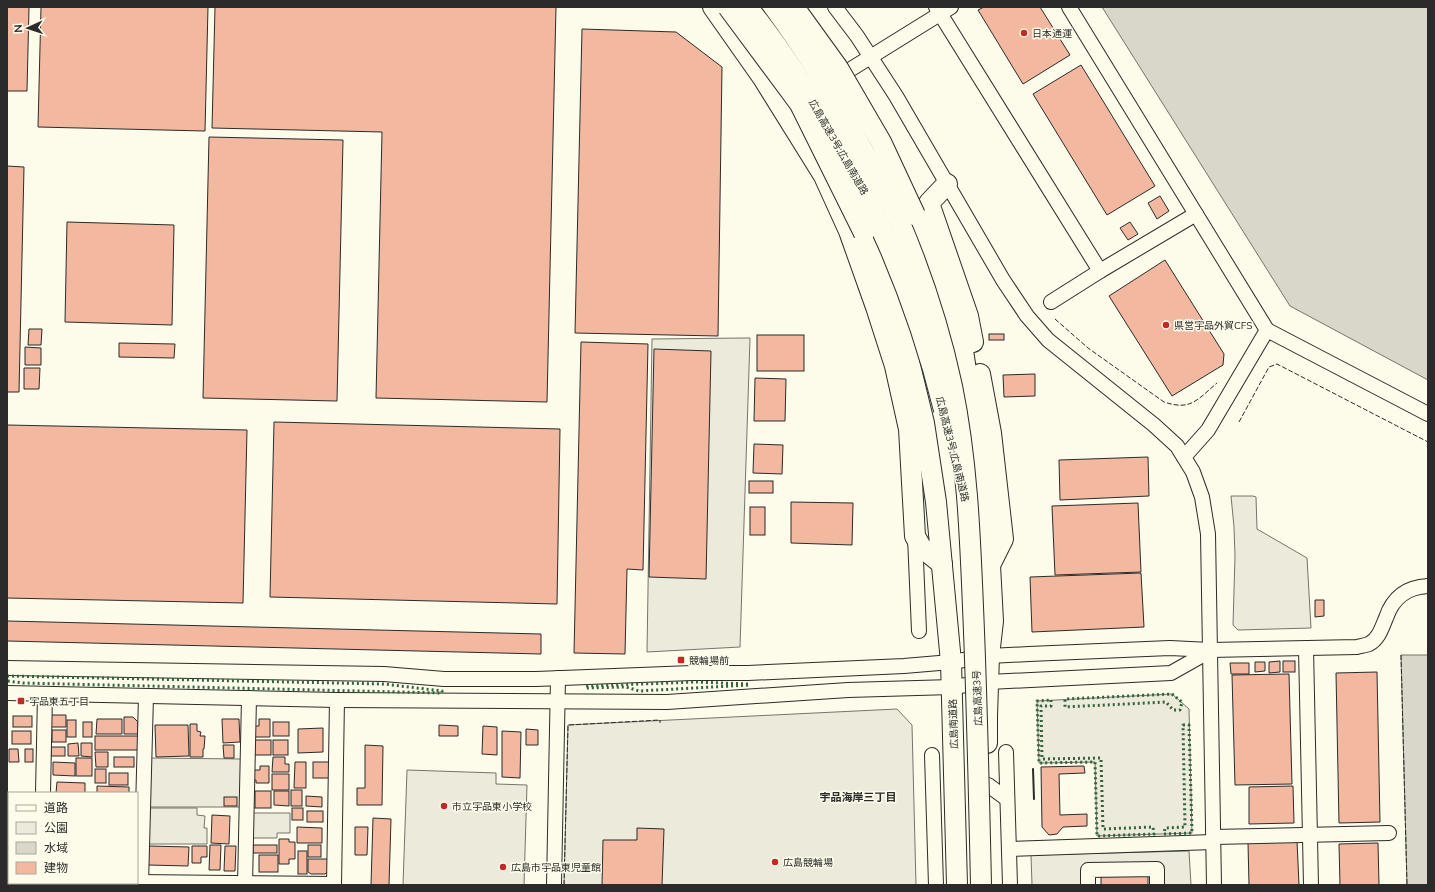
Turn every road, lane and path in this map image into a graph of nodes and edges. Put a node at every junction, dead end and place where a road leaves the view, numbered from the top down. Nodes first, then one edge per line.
1 (713, 7) edge
2 (728, 7) edge
3 (747, 7) edge
4 (774, 7) edge
5 (794, 7) edge
6 (835, 7) edge
7 (1069, 7) edge
8 (942, 9) edge
9 (870, 57) junction
10 (784, 111) junction
11 (946, 184) junction
12 (1196, 214) junction
13 (1100, 271) junction
14 (1051, 302) dead end
15 (1267, 330) junction
16 (1428, 414) edge
17 (1184, 457) junction
18 (969, 511) junction
19 (915, 536) junction
20 (942, 564) junction
21 (990, 565) junction
22 (1428, 586) edge
23 (919, 631) dead end
24 (1306, 648) junction
25 (1210, 650) junction
26 (989, 656) junction
27 (951, 662) junction
28 (7, 668) edge
29 (558, 678) junction
30 (989, 682) junction
31 (952, 687) junction
32 (7, 693) edge
33 (45, 694) junction
34 (146, 696) junction
35 (249, 698) junction
36 (337, 700) junction
37 (558, 702) junction
38 (1006, 752) dead end
39 (932, 755) dead end
40 (988, 784) junction
41 (955, 790) junction
42 (43, 792) edge
43 (1007, 800) junction
44 (934, 811) junction
45 (1388, 833) dead end
46 (1310, 835) junction
47 (1213, 839) junction
48 (1009, 849) junction
49 (140, 883) edge
50 (245, 884) edge
51 (334, 885) edge
52 (554, 885) edge
53 (936, 885) edge
54 (957, 885) edge
55 (981, 885) edge
56 (990, 885) edge
57 (1010, 885) edge
58 (1088, 885) edge
59 (1157, 885) edge
60 (1214, 885) edge
61 (1311, 885) edge

1 - 10 highway
2 - 20 highway, 広島南道路, bridge
3 - 18 highway, 広島高速3号;広島南道路, bridge
4 - 18 highway, 広島高速3号;広島南道路, bridge
5 - 21 highway, bridge
6 - 9 street
7 - 12 street
8 - 9 street
8 - 13 street
9 - 10 street
9 - 11 street
10 - 19 highway
11 - 17 street
11 - 21 highway
12 - 13 street
12 - 15 street
13 - 14 street
15 - 16 street
15 - 17 street
17 - 25 street
18 - 55 highway, 広島高速3号, bridge
19 - 20 highway
19 - 23 street
20 - 27 highway, 広島南道路
21 - 26 highway
22 - 24 street
24 - 25 street
24 - 46 street
25 - 26 street
25 - 30 street
25 - 47 street
26 - 27 street
26 - 30 highway
27 - 29 street
27 - 31 highway, 広島南道路
28 - 29 street
29 - 37 street
30 - 31 street
30 - 40 highway
31 - 37 street
31 - 41 highway, 広島南道路
32 - 33 street
33 - 34 street
33 - 42 street
34 - 35 street
34 - 49 street
35 - 36 street
35 - 50 street
36 - 37 street
36 - 51 street
37 - 52 street
38 - 43 street
39 - 44 street
40 - 43 street
40 - 56 highway
41 - 44 street
41 - 54 highway, 広島南道路
43 - 48 street
44 - 53 street
45 - 46 street
46 - 47 street
46 - 61 street
47 - 48 street
47 - 60 street
48 - 57 street
49 - 50 street
50 - 51 street
58 - 59 street

